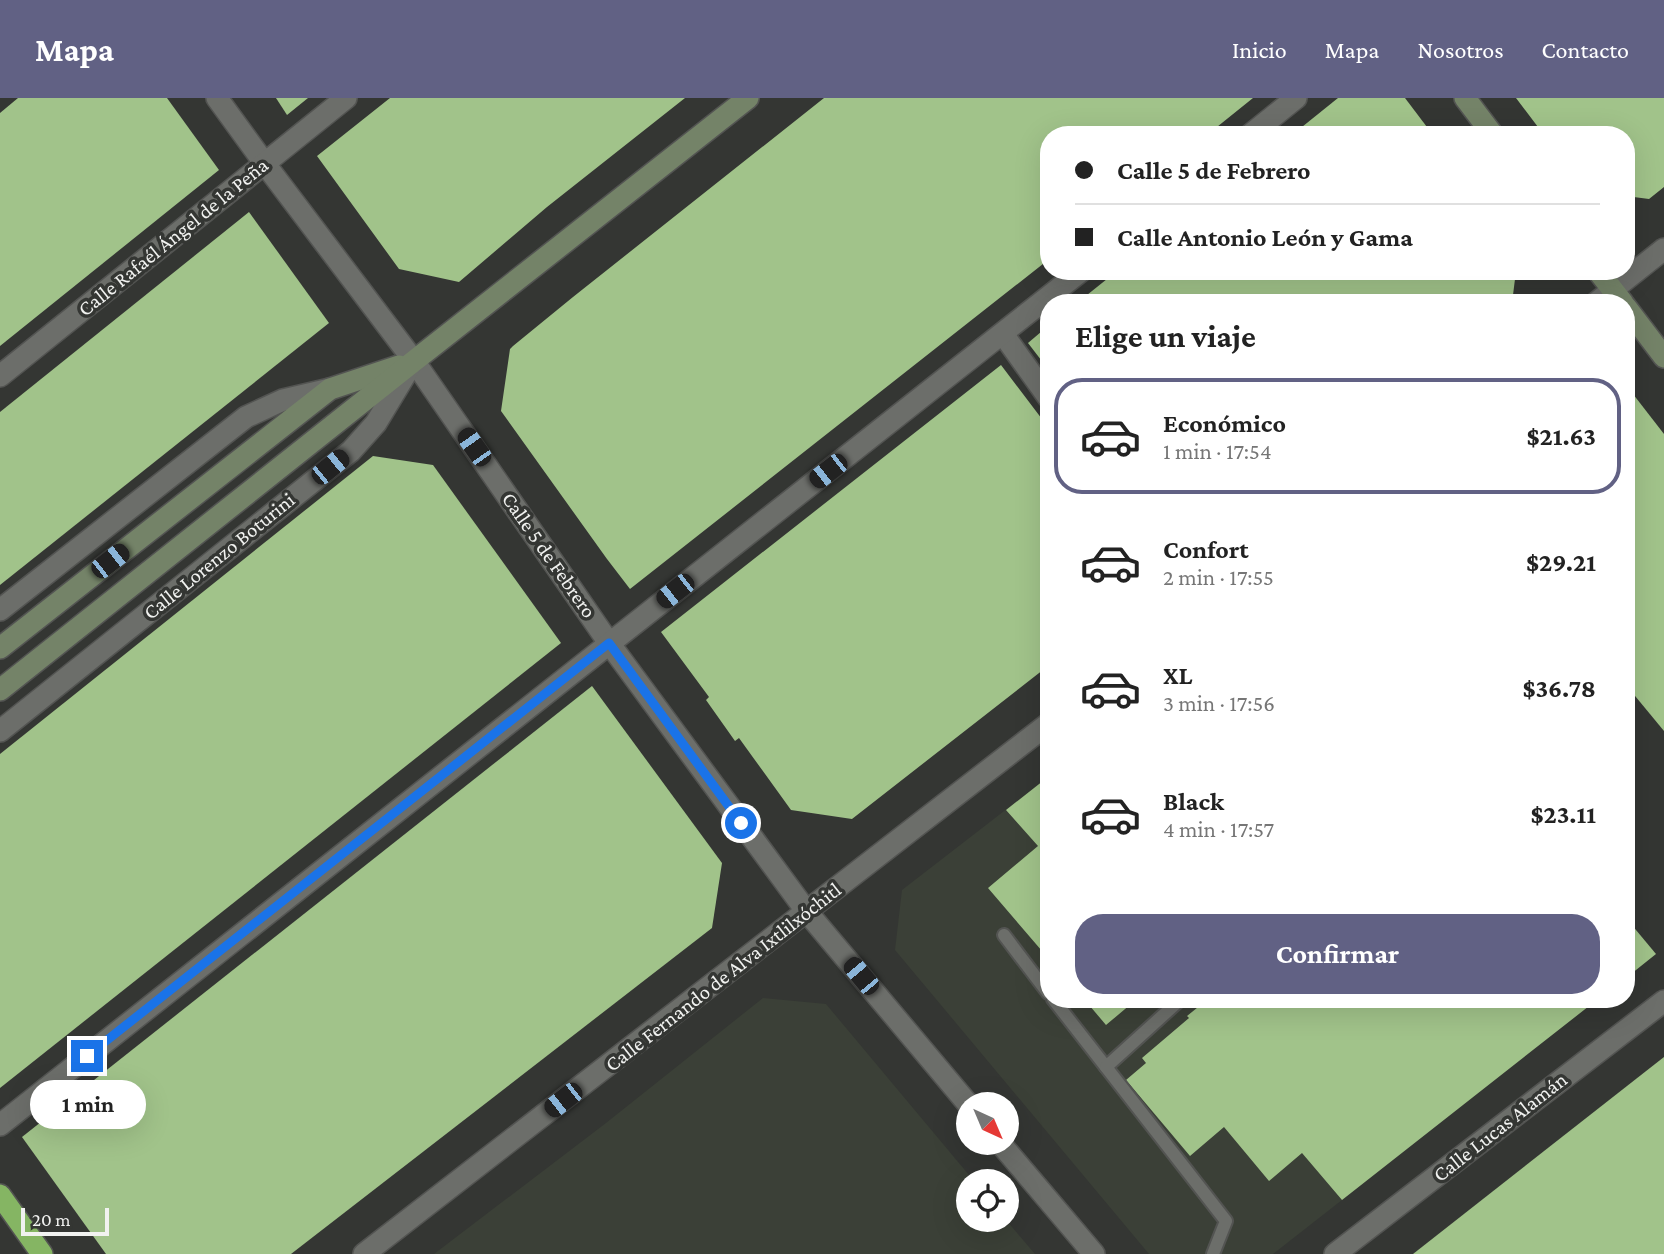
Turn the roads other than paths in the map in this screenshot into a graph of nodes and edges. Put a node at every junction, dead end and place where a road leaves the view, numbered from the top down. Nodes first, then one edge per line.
1 (217, 98) edge
2 (346, 98) edge
3 (748, 98) edge
4 (1296, 98) edge
5 (1465, 98) edge
6 (1261, 126) edge
7 (1486, 126) edge
8 (265, 164) junction
9 (1664, 249) edge
10 (1635, 279) edge
11 (1070, 280) edge
12 (1634, 280) edge
13 (1053, 294) edge
14 (1621, 294) edge
15 (1040, 304) edge
16 (1635, 325) edge
17 (1003, 334) junction
18 (1664, 357) edge
19 (414, 361) junction
20 (0, 376) edge
21 (1040, 386) edge
22 (330, 389) junction
23 (0, 610) edge
24 (609, 643) junction
25 (0, 648) edge
26 (0, 690) edge
27 (1040, 730) edge
28 (0, 731) edge
29 (807, 912) junction
30 (1003, 935) dead end
31 (1040, 983) edge
32 (1664, 1001) edge
33 (1060, 1008) edge
34 (1171, 1008) edge
35 (1106, 1067) junction
36 (958, 1092) edge
37 (0, 1125) edge
38 (1010, 1155) edge
39 (0, 1195) edge
40 (42, 1254) edge
41 (364, 1254) edge
42 (1094, 1254) edge
43 (1213, 1254) edge
44 (1335, 1254) edge

1 - 8 street, Calle 5 de Febrero
2 - 8 street, Calle Rafaél Ángel de la Peña
3 - 19 main road, Calle Lorenzo Boturini
4 - 6 street
5 - 7 main road
8 - 19 street, Calle 5 de Febrero
8 - 20 street, Calle Rafaél Ángel de la Peña
9 - 10 street
11 - 13 street
12 - 14 street
15 - 17 street
16 - 18 main road
17 - 21 street
17 - 24 street
19 - 22 main road, Calle Lorenzo Boturini
19 - 24 street, Calle 5 de Febrero
19 - 26 main road, Calle Lorenzo Boturini
19 - 28 street, Calle Lorenzo Boturini
22 - 23 street, Calle Lorenzo Boturini
22 - 25 main road, Calle Lorenzo Boturini
24 - 29 street, Calle 5 de Febrero
24 - 37 street
27 - 29 street, Calle Fernando de Alva Ixtlilxóchitl
29 - 36 street, Calle 5 de Febrero
29 - 41 street, Calle Fernando de Alva Ixtlilxóchitl
30 - 31 lane
32 - 44 street, Calle Lucas Alamán
33 - 35 lane
34 - 35 lane
35 - 43 lane
38 - 42 street
39 - 40 highway

